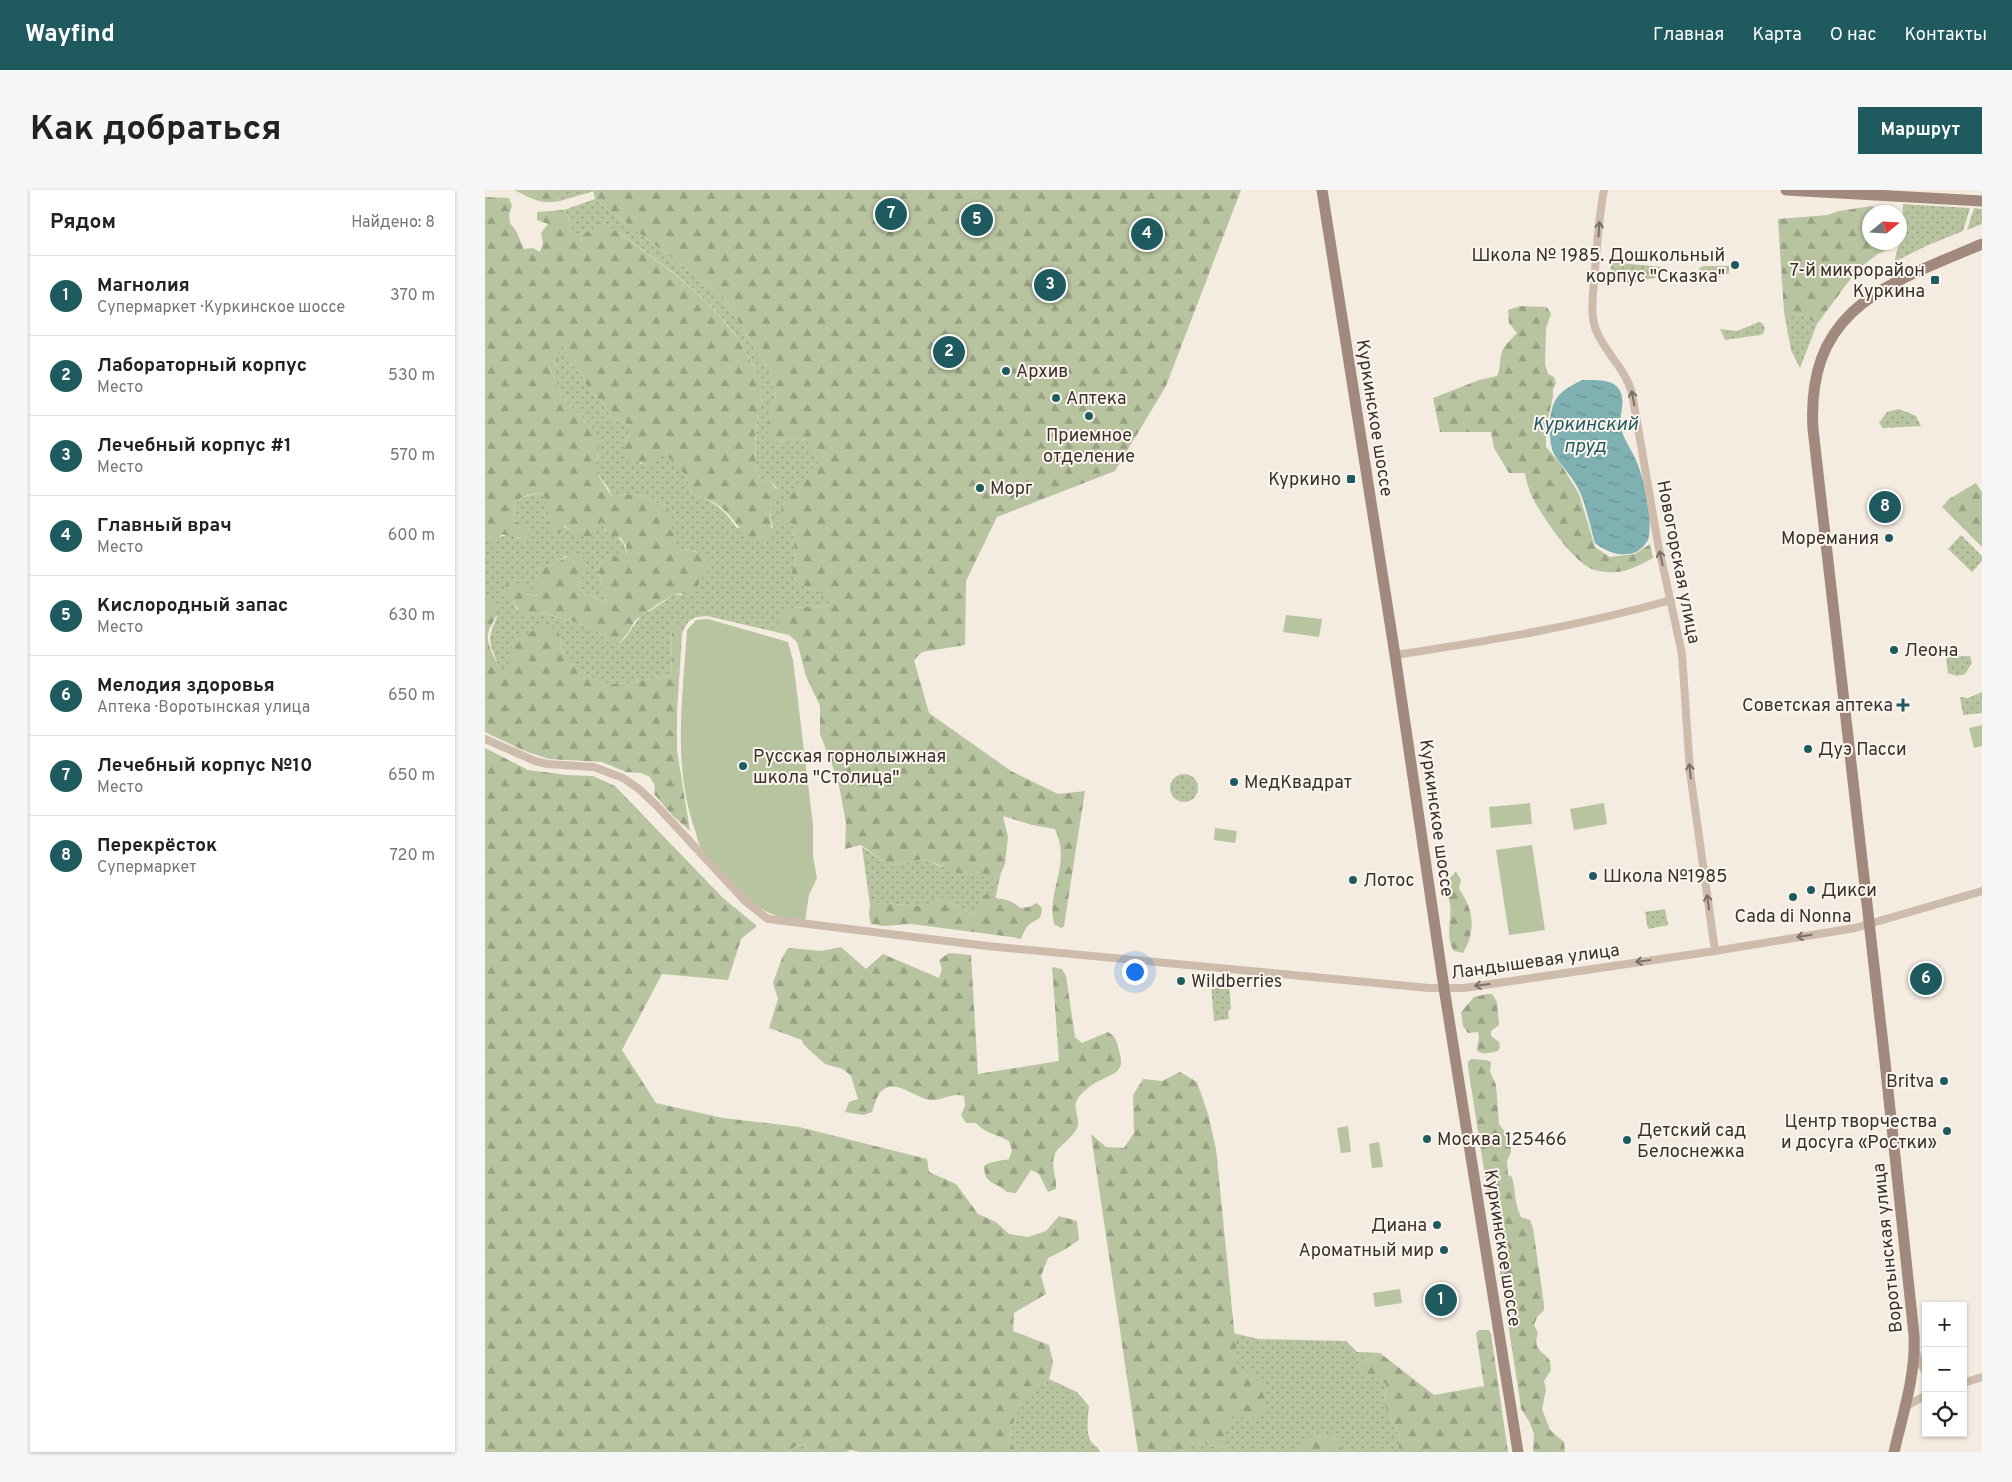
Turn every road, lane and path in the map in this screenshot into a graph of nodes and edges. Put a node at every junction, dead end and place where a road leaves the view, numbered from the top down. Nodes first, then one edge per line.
1 (1322, 190) edge
2 (1604, 190) edge
3 (1786, 190) edge
4 (1982, 201) edge
5 (1982, 244) edge
6 (1671, 600) junction
7 (1395, 654) junction
8 (485, 739) edge
9 (1982, 891) edge
10 (1868, 923) junction
11 (1715, 951) junction
12 (1443, 988) junction
13 (1915, 1348) junction
14 (1922, 1366) edge
15 (1982, 1377) edge
16 (1967, 1382) edge
17 (1922, 1397) edge
18 (1905, 1406) junction
19 (1518, 1452) edge
20 (1894, 1452) edge

1 - 7 street, Куркинское шоссе
6 -> 2 street, Новогорская улица
3 - 4 street
5 - 10 street, Воротынская улица
6 - 7 street
11 -> 6 street, Новогорская улица
7 - 12 street, Куркинское шоссе
8 - 12 street, Ландышевая улица
9 - 10 street, Ландышевая улица
10 -> 11 street, Ландышевая улица
10 - 13 street, Воротынская улица
11 -> 12 street, Ландышевая улица
12 - 19 street, Куркинское шоссе
13 - 14 street
13 - 18 street, Воротынская улица
15 - 16 street
17 - 18 street
18 - 20 street, Воротынская улица

